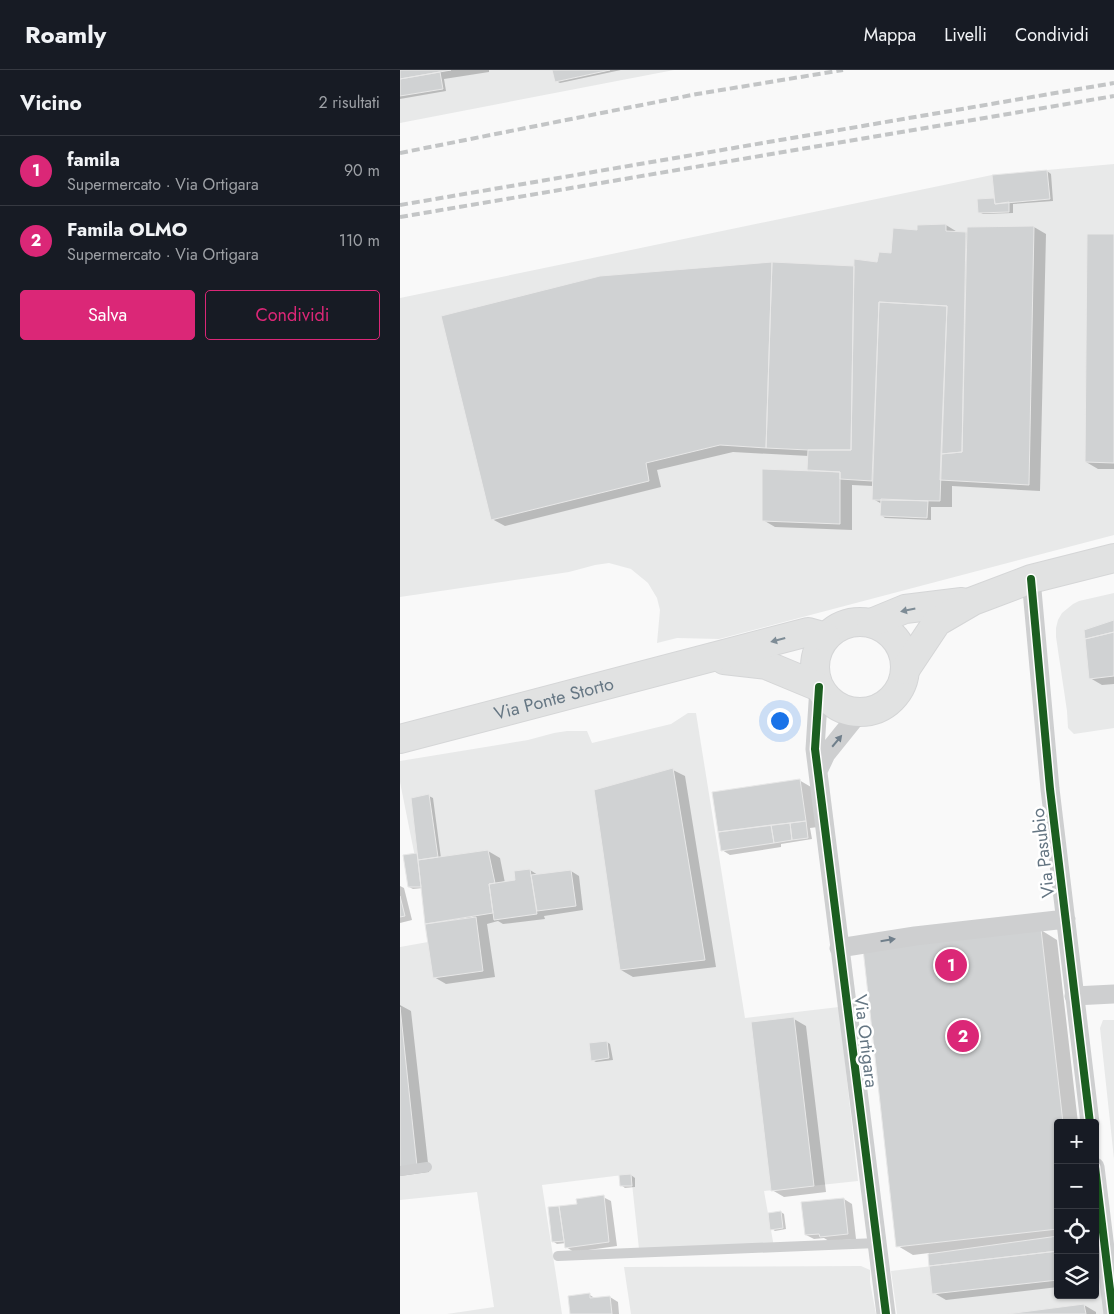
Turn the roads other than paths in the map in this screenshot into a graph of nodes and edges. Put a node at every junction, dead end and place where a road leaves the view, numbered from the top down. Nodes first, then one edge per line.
1 (1114, 558) edge
2 (1030, 579) junction
3 (981, 598) junction
4 (872, 623) junction
5 (826, 637) junction
6 (708, 658) junction
7 (905, 670) junction
8 (819, 687) junction
9 (859, 712) junction
10 (400, 739) edge
11 (818, 771) junction
12 (1066, 919) junction
13 (839, 948) junction
14 (1114, 994) edge
15 (1074, 996) junction
16 (1089, 1119) edge
17 (427, 1167) dead end
18 (400, 1171) edge
19 (1099, 1198) edge
20 (877, 1243) junction
21 (558, 1256) dead end
22 (886, 1314) edge
23 (1114, 1314) edge

1 - 2 main road
2 - 3 main road
2 - 12 street, Via Pasubio
3 -> 4 main road
3 - 7 main road, Via Ponte Storto
4 - 5 main road
4 - 7 main road
5 -> 6 main road, Via Ponte Storto
5 - 8 main road, Via Ponte Storto
6 - 8 main road, Via Ponte Storto
6 - 10 main road, Via Ponte Storto
7 - 9 main road, Via Ponte Storto
8 - 9 main road, Via Ponte Storto
8 - 11 street, Via Ortigara
11 -> 9 street
11 - 13 street, Via Ortigara
13 -> 12 street
12 - 15 street, Via Pasubio
13 - 20 street, Via Ortigara
14 - 15 street
15 - 16 street, Via Pasubio
17 - 18 lane
19 - 23 street
20 - 21 lane
20 - 22 street, Via Ortigara

